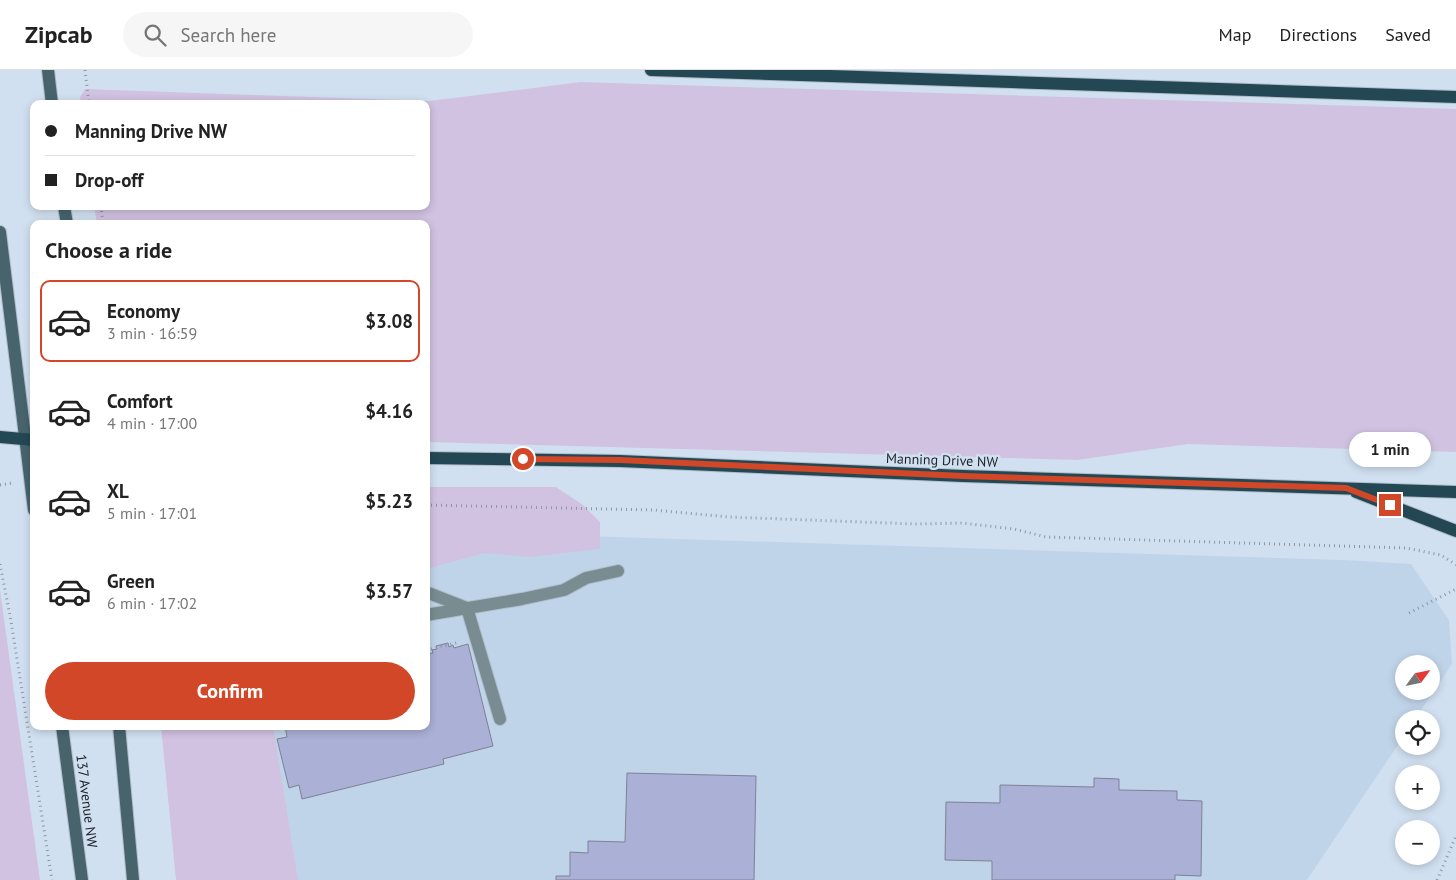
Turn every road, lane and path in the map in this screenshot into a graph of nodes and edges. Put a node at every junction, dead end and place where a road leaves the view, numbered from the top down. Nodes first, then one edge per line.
1 (48, 70) edge
2 (85, 70) edge
3 (651, 70) edge
4 (960, 70) edge
5 (760, 72) edge
6 (980, 81) junction
7 (1456, 96) edge
8 (52, 100) edge
9 (89, 100) edge
10 (0, 232) edge
11 (0, 437) edge
12 (29, 439) edge
13 (30, 453) edge
14 (430, 458) edge
15 (1346, 488) junction
16 (1456, 492) edge
17 (430, 504) edge
18 (1456, 531) edge
19 (0, 564) edge
20 (1456, 564) edge
21 (618, 571) dead end
22 (1456, 589) edge
23 (430, 594) edge
24 (467, 608) junction
25 (1409, 613) dead end
26 (430, 614) edge
27 (464, 641) dead end
28 (430, 649) edge
29 (500, 719) dead end
30 (63, 730) edge
31 (120, 730) edge
32 (1456, 836) edge
33 (52, 880) edge
34 (82, 880) edge
35 (133, 880) edge
36 (1437, 880) edge

1 - 8 main road
2 - 9 path
3 - 5 main road
4 - 6 main road
5 - 6 main road
6 - 7 main road
10 - 12 main road
11 - 12 main road
12 - 13 main road
14 - 15 main road, Manning Drive NW
15 - 16 main road, Manning Drive NW
15 - 18 main road
17 - 20 path
19 - 33 path
21 - 24 lane
22 - 25 path
23 - 24 lane
24 - 26 lane
24 - 29 lane
27 - 28 path
30 - 34 main road, 137 Avenue NW
31 - 35 main road
32 - 36 path

